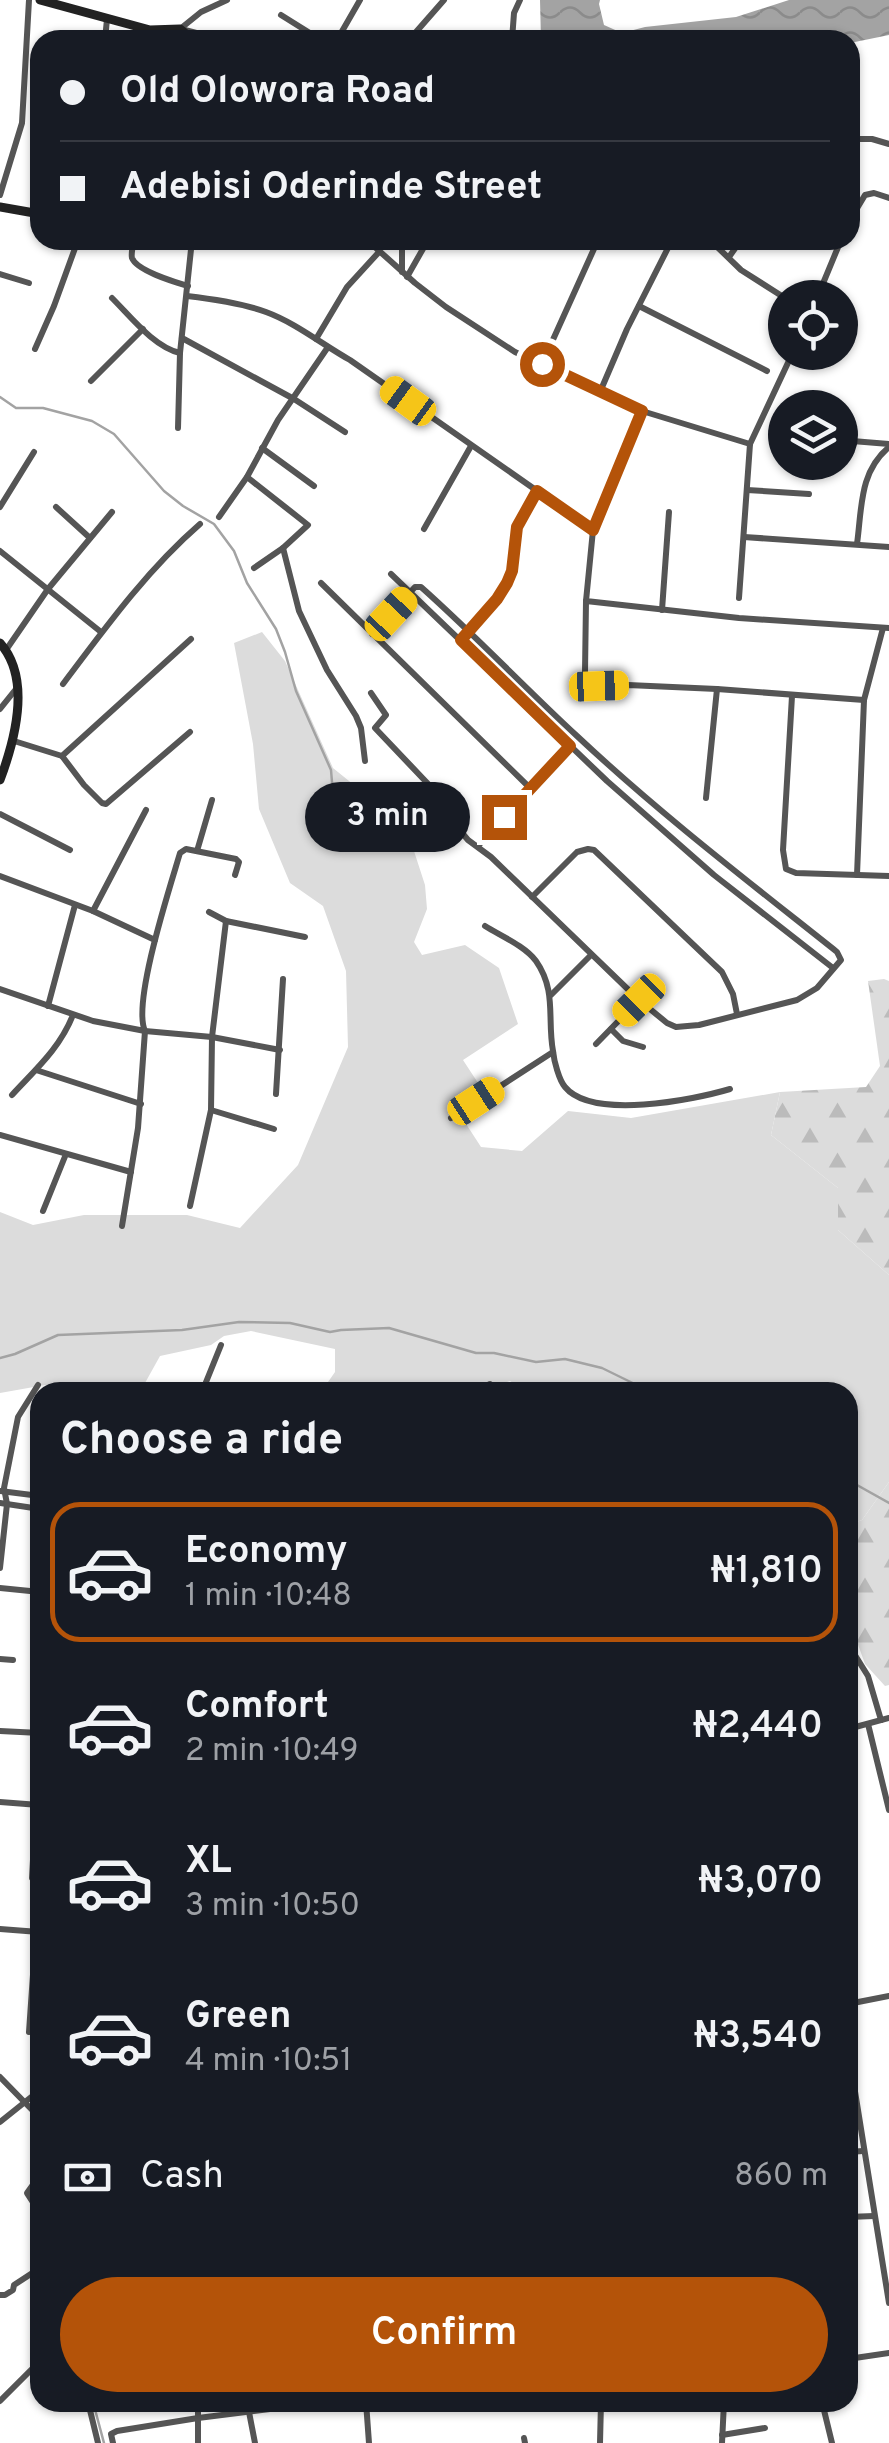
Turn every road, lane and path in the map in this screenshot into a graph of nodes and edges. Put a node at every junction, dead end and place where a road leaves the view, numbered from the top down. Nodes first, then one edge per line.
1 (30, 0) edge
2 (40, 0) edge
3 (227, 0) edge
4 (360, 0) edge
5 (444, 0) edge
6 (520, 0) edge
7 (280, 15) dead end
8 (108, 19) junction
9 (180, 28) junction
10 (107, 30) edge
11 (187, 30) edge
12 (305, 30) edge
13 (342, 30) edge
14 (418, 30) edge
15 (513, 30) edge
16 (860, 139) edge
17 (889, 144) edge
18 (0, 195) edge
19 (889, 198) edge
20 (860, 203) edge
21 (1, 210) edge
22 (30, 213) edge
23 (74, 250) edge
24 (133, 250) edge
25 (191, 250) edge
26 (403, 250) edge
27 (421, 250) edge
28 (593, 250) edge
29 (667, 250) edge
30 (721, 250) edge
31 (734, 250) edge
32 (837, 250) edge
33 (379, 251) joint
34 (729, 257) junction
35 (0, 274) edge
36 (404, 274) junction
37 (824, 280) edge
38 (30, 283) dead end
39 (188, 286) junction
40 (768, 288) edge
41 (187, 296) junction
42 (112, 298) dead end
43 (639, 306) junction
44 (143, 329) junction
45 (182, 338) junction
46 (316, 340) junction
47 (328, 347) junction
48 (35, 349) dead end
49 (180, 353) junction
50 (542, 364) junction
51 (767, 370) dead end
52 (785, 370) edge
53 (90, 382) dead end
54 (600, 392) junction
55 (294, 398) junction
56 (642, 411) junction
57 (178, 428) dead end
58 (345, 432) dead end
59 (858, 442) edge
60 (750, 444) junction
61 (471, 446) junction
62 (889, 446) edge
63 (262, 448) junction
64 (34, 452) dead end
65 (247, 477) junction
66 (314, 486) dead end
67 (747, 490) junction
68 (537, 491) junction
69 (809, 494) dead end
70 (0, 507) edge
71 (56, 507) dead end
72 (112, 512) dead end
73 (669, 512) dead end
74 (219, 517) dead end
75 (200, 524) dead end
76 (424, 529) dead end
77 (593, 530) junction
78 (744, 537) junction
79 (90, 538) junction
80 (857, 544) junction
81 (889, 547) edge
82 (284, 548) junction
83 (0, 551) edge
84 (254, 568) dead end
85 (391, 574) dead end
86 (322, 584) dead end
87 (48, 589) junction
88 (410, 593) junction
89 (739, 598) dead end
90 (586, 602) junction
91 (662, 610) junction
92 (886, 628) edge
93 (469, 630) junction
94 (102, 632) junction
95 (372, 634) junction
96 (191, 639) dead end
97 (461, 640) junction
98 (3, 647) edge
99 (64, 684) dead end
100 (16, 688) junction
101 (716, 689) junction
102 (371, 693) dead end
103 (792, 696) junction
104 (864, 700) junction
105 (0, 709) edge
106 (190, 732) dead end
107 (578, 736) junction
108 (14, 740) junction
109 (570, 746) junction
110 (62, 756) junction
111 (365, 761) dead end
112 (0, 780) edge
113 (530, 788) junction
114 (706, 798) dead end
115 (212, 800) dead end
116 (146, 810) dead end
117 (0, 814) edge
118 (478, 846) junction
119 (70, 850) dead end
120 (196, 850) junction
121 (725, 863) junction
122 (714, 874) junction
123 (236, 875) dead end
124 (857, 875) junction
125 (0, 876) edge
126 (889, 876) edge
127 (532, 897) junction
128 (75, 905) junction
129 (93, 912) junction
130 (209, 912) dead end
131 (226, 922) junction
132 (485, 926) dead end
133 (305, 937) dead end
134 (155, 940) junction
135 (591, 955) junction
136 (833, 968) junction
137 (282, 979) dead end
138 (0, 989) edge
139 (551, 995) junction
140 (639, 1000) junction
141 (48, 1006) junction
142 (738, 1014) junction
143 (73, 1015) junction
144 (611, 1029) junction
145 (145, 1031) junction
146 (212, 1037) junction
147 (596, 1044) dead end
148 (643, 1047) dead end
149 (280, 1050) junction
150 (552, 1052) junction
151 (36, 1070) junction
152 (730, 1089) dead end
153 (276, 1094) dead end
154 (12, 1095) dead end
155 (141, 1104) junction
156 (211, 1110) junction
157 (451, 1118) dead end
158 (274, 1130) dead end
159 (0, 1135) edge
160 (66, 1154) junction
161 (131, 1172) junction
162 (190, 1206) dead end
163 (42, 1211) dead end
164 (122, 1226) dead end
165 (221, 1345) dead end
166 (206, 1382) edge
167 (30, 1398) edge
168 (2, 1491) edge
169 (30, 1495) edge
170 (4, 1504) edge
171 (30, 1507) edge
172 (0, 1568) edge
173 (0, 1588) edge
174 (30, 1591) edge
175 (0, 1659) edge
176 (14, 1660) dead end
177 (858, 1660) edge
178 (885, 1719) edge
179 (868, 1724) junction
180 (858, 1726) edge
181 (0, 1731) edge
182 (30, 1732) edge
183 (0, 1802) edge
184 (30, 1804) edge
185 (889, 1810) edge
186 (0, 1930) edge
187 (30, 1932) edge
188 (889, 1996) edge
189 (858, 2002) edge
190 (30, 2021) edge
191 (29, 2032) dead end
192 (0, 2076) edge
193 (30, 2098) edge
194 (24, 2102) junction
195 (30, 2108) edge
196 (0, 2122) edge
197 (858, 2131) edge
198 (858, 2151) edge
199 (862, 2151) junction
200 (874, 2216) junction
201 (858, 2217) edge
202 (886, 2268) edge
203 (30, 2275) edge
204 (0, 2295) edge
205 (889, 2304) edge
206 (889, 2352) edge
207 (858, 2357) edge
208 (30, 2371) edge
209 (0, 2401) edge
210 (90, 2412) edge
211 (198, 2412) edge
212 (249, 2412) joint
213 (366, 2412) edge
214 (601, 2412) edge
215 (723, 2412) edge
216 (824, 2412) edge
217 (198, 2418) junction
218 (765, 2428) dead end
219 (722, 2440) edge
220 (98, 2443) edge
221 (113, 2443) edge
222 (198, 2443) edge
223 (255, 2443) edge
224 (368, 2443) edge
225 (600, 2443) edge
226 (708, 2443) edge
227 (832, 2443) edge

1 - 18 street
2 - 8 street
3 - 9 street
4 - 13 street
5 - 14 street
6 - 15 street
7 - 12 street
8 - 9 street
8 - 10 street
9 - 11 street
16 - 17 street
19 - 20 street
21 - 22 street
23 - 48 street
24 - 39 street
25 - 39 street
26 - 36 street
27 - 36 street
28 - 50 street
29 - 43 street
30 - 34 street
31 - 34 street
32 - 37 street
33 - 36 street
33 - 46 street
34 - 40 street
35 - 38 street
36 - 50 street
39 - 41 street
41 - 45 street
41 - 46 street
42 - 44 street
43 - 51 street
43 - 54 street
44 - 49 street
44 - 53 street
45 - 49 street
45 - 55 street
46 - 47 street
47 - 55 street
47 - 61 street
49 - 57 street
50 - 54 street
52 - 60 street
54 - 56 street
55 - 58 street
55 - 63 street
56 - 60 street
56 - 77 street
59 - 62 street
60 - 67 street
61 - 68 street
61 - 76 street
62 - 80 street
63 - 65 street
63 - 66 street
64 - 70 street
65 - 74 street
65 - 82 street
67 - 69 street
67 - 78 street
68 - 77 street
68 - 93 street
71 - 79 street
72 - 79 street
73 - 91 street
75 - 94 street
77 - 90 street
78 - 80 street
78 - 89 street
79 - 87 street
80 - 81 street
82 - 84 street
82 - 111 street
83 - 87 street
85 - 88 street
86 - 95 street
87 - 94 street
87 - 98 street
88 - 93 street
88 - 95 street
88 - 97 street
90 - 91 street
90 - 101 street
91 - 92 street
92 - 104 street
93 - 97 street
93 - 107 street
94 - 99 street
95 - 113 street
96 - 110 street
97 - 109 street
98 - 100 street
100 - 105 street
100 - 108 street
101 - 103 street
101 - 114 street
102 - 118 street
103 - 104 street
103 - 124 street
104 - 124 street
106 - 110 street
107 - 109 street
107 - 121 street
108 - 110 street
108 - 112 street
109 - 113 street
109 - 122 street
113 - 118 street
115 - 120 street
116 - 129 street
117 - 119 street
118 - 127 street
120 - 123 street
120 - 134 street
121 - 122 street
121 - 136 street
122 - 136 street
124 - 126 street
125 - 128 street
127 - 135 street
127 - 142 street
128 - 129 street
128 - 141 street
129 - 134 street
130 - 131 street
131 - 133 street
131 - 146 street
132 - 139 street
134 - 145 street
135 - 139 street
135 - 140 street
136 - 142 street
137 - 149 street
138 - 141 street
139 - 150 street
140 - 142 street
140 - 144 street
141 - 143 street
143 - 145 street
143 - 151 street
144 - 147 street
144 - 148 street
145 - 146 street
145 - 155 street
146 - 149 street
146 - 156 street
149 - 153 street
150 - 152 street
150 - 157 street
151 - 154 street
151 - 155 street
155 - 161 street
156 - 158 street
156 - 162 street
159 - 160 street
160 - 161 street
160 - 163 street
161 - 164 street
165 - 166 street
167 - 168 street
168 - 169 street
168 - 170 street
170 - 171 street
170 - 172 street
173 - 174 street
175 - 176 street
177 - 178 street
178 - 179 street
179 - 180 street
179 - 185 street
181 - 182 street
183 - 184 street
186 - 187 street
188 - 189 street
190 - 191 street
192 - 194 street
193 - 194 street
194 - 195 street
194 - 196 street
197 - 199 street
198 - 199 street
199 - 200 street
200 - 201 street
200 - 202 street
202 - 205 street
203 - 204 street
206 - 207 street
208 - 209 street
210 - 220 street
211 - 217 street
212 - 217 street
212 - 223 street
213 - 224 street
214 - 225 street
215 - 219 street
216 - 227 street
217 - 221 street
217 - 222 street
218 - 219 street
219 - 226 street

